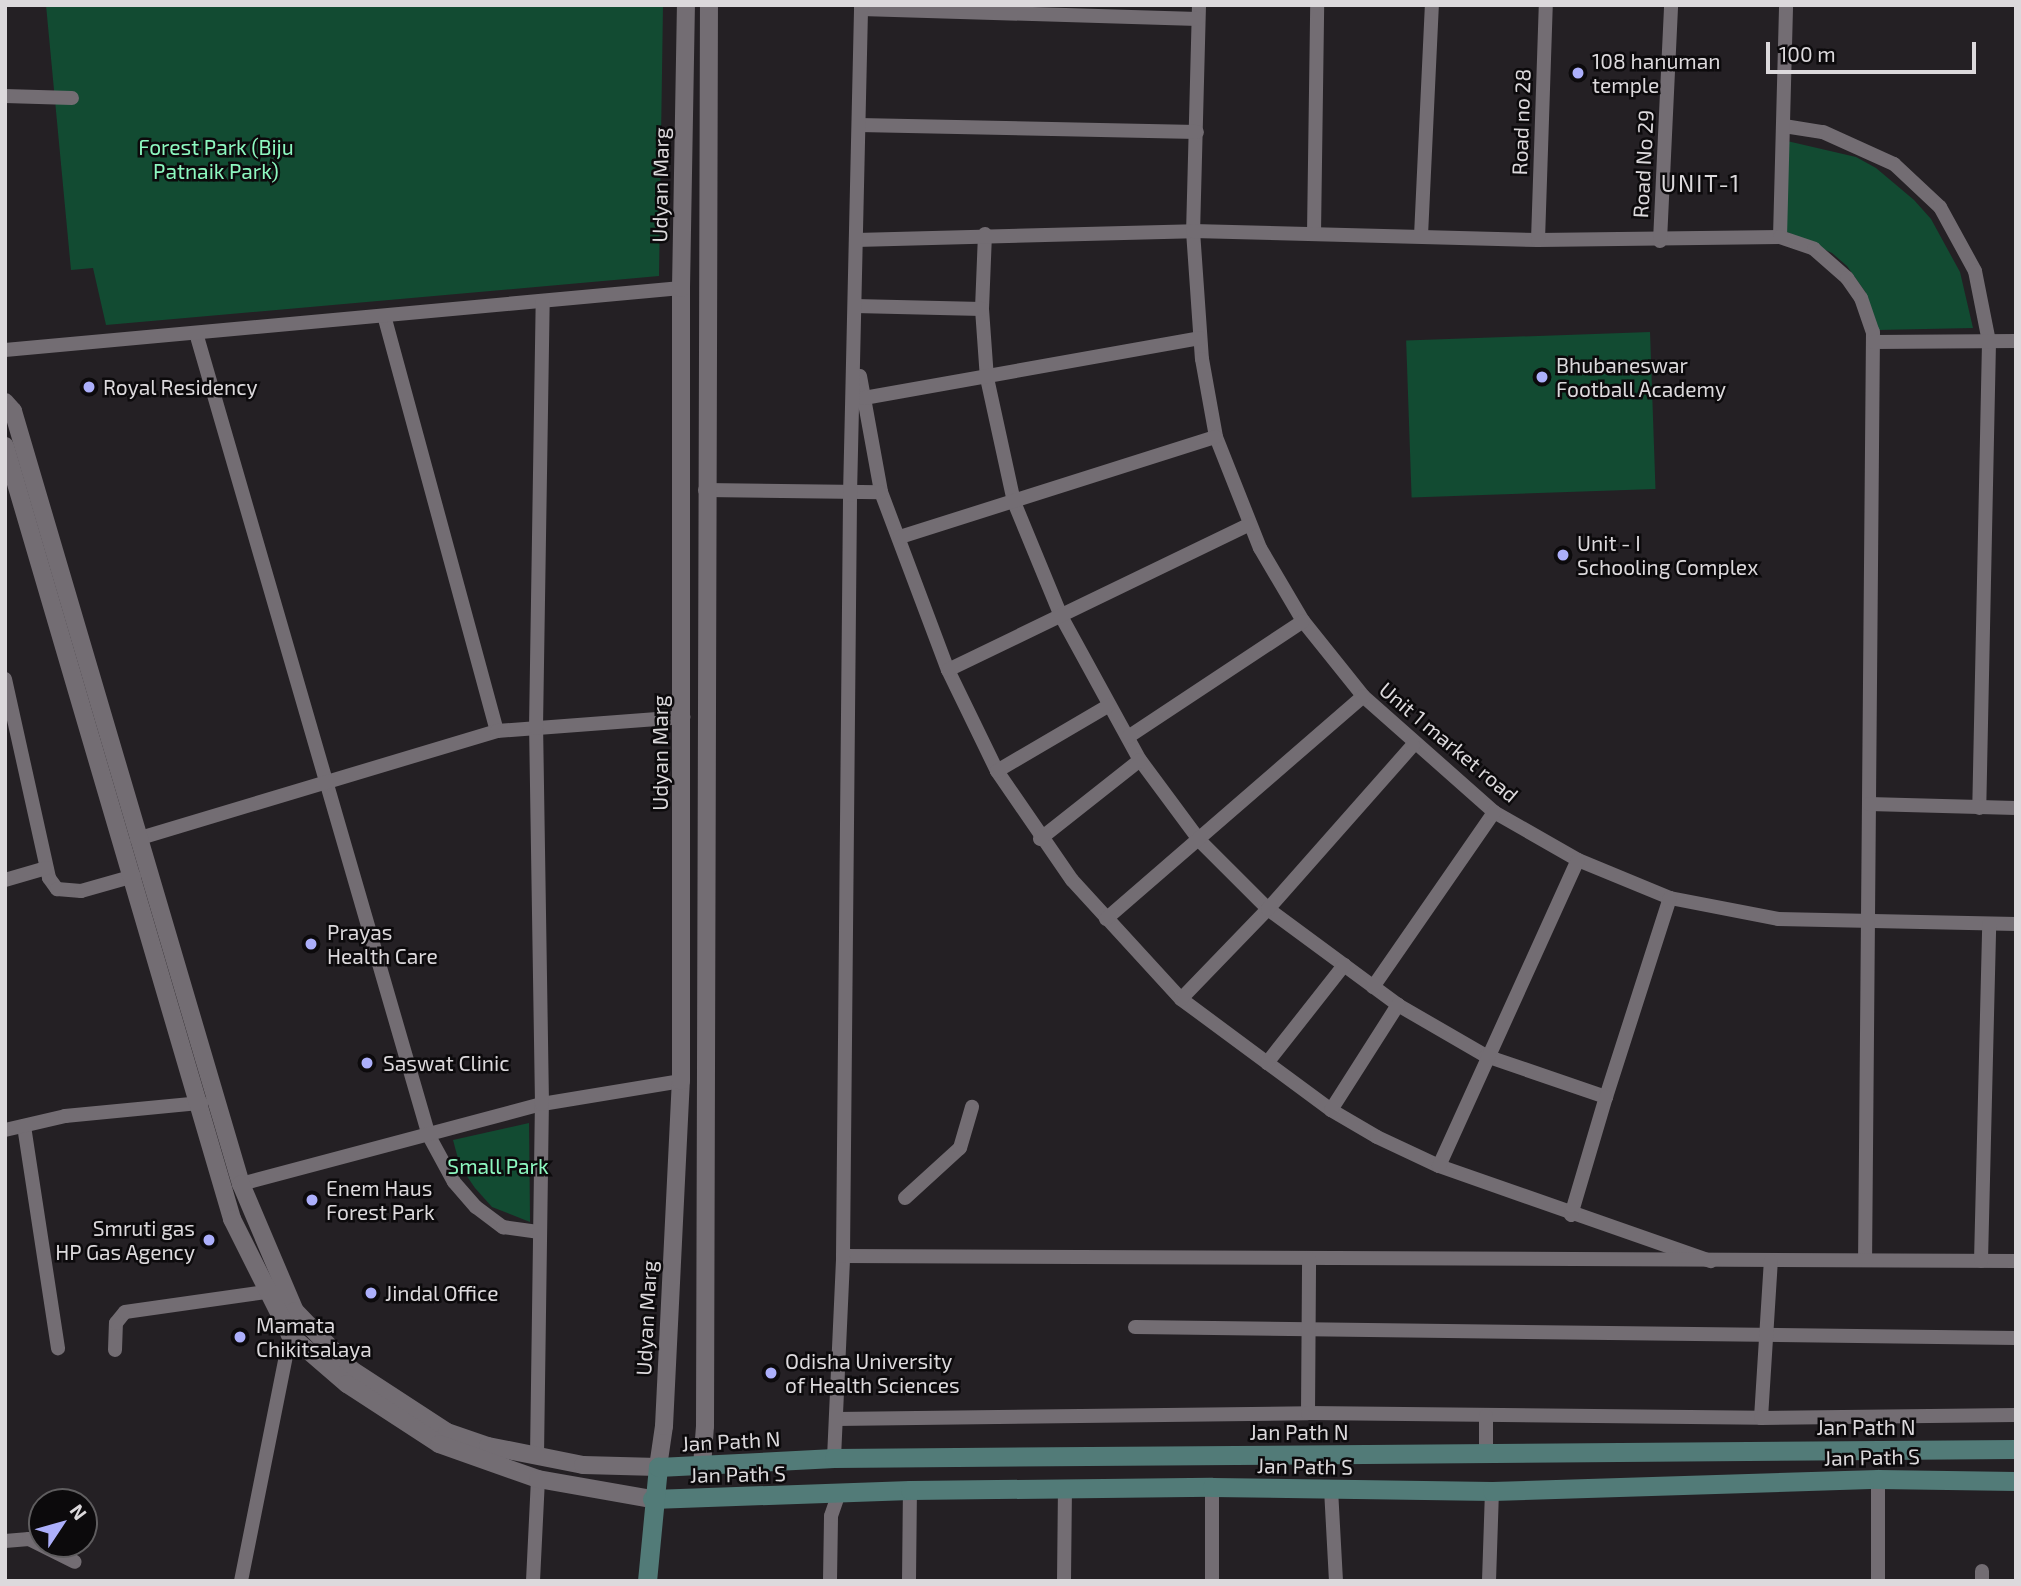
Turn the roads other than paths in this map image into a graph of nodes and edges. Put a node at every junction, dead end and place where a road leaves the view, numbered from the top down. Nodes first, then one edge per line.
1 (686, 5) edge
2 (709, 5) edge
3 (1317, 5) edge
4 (1432, 5) edge
5 (1546, 5) edge
6 (1671, 5) edge
7 (1786, 5) edge
8 (861, 7) edge
9 (1198, 12) edge
10 (5, 96) edge
11 (72, 98) dead end
12 (859, 125) junction
13 (1784, 126) junction
14 (1197, 132) junction
15 (682, 227) junction
16 (707, 227) junction
17 (1193, 230) junction
18 (985, 234) junction
19 (1314, 234) junction
20 (1421, 236) junction
21 (1780, 237) junction
22 (856, 240) junction
23 (1538, 240) junction
24 (1660, 241) junction
25 (681, 288) junction
26 (543, 301) junction
27 (855, 306) junction
28 (982, 309) junction
29 (385, 319) junction
30 (197, 333) junction
31 (1200, 338) junction
32 (2016, 341) edge
33 (1873, 342) junction
34 (1989, 342) junction
35 (5, 351) edge
36 (854, 351) junction
37 (987, 378) junction
38 (864, 397) junction
39 (5, 402) edge
40 (11, 423) edge
41 (1216, 437) junction
42 (10, 445) edge
43 (705, 490) junction
44 (881, 492) junction
45 (850, 495) junction
46 (1014, 502) junction
47 (1250, 524) junction
48 (900, 537) junction
49 (1061, 616) junction
50 (1303, 621) junction
51 (948, 670) junction
52 (5, 679) edge
53 (1363, 696) junction
54 (1108, 706) junction
55 (683, 718) junction
56 (536, 728) junction
57 (497, 731) junction
58 (1128, 737) junction
59 (1413, 745) junction
60 (1140, 760) junction
61 (997, 771) junction
62 (326, 783) junction
63 (1869, 804) junction
64 (1979, 808) junction
65 (2016, 808) edge
66 (1494, 812) junction
67 (138, 839) junction
68 (1040, 839) junction
69 (1200, 841) junction
70 (1578, 860) junction
71 (46, 868) junction
72 (134, 876) junction
73 (5, 880) edge
74 (1670, 898) junction
75 (1268, 909) junction
76 (1105, 919) junction
77 (1870, 923) junction
78 (1989, 924) junction
79 (2016, 924) edge
80 (1344, 965) junction
81 (1373, 987) junction
82 (1181, 999) junction
83 (1398, 1005) junction
84 (1486, 1056) junction
85 (1267, 1063) junction
86 (681, 1081) junction
87 (1606, 1097) junction
88 (201, 1103) junction
89 (542, 1104) junction
90 (972, 1107) dead end
91 (1331, 1110) junction
92 (24, 1126) junction
93 (5, 1130) edge
94 (429, 1136) junction
95 (1439, 1166) junction
96 (241, 1184) junction
97 (905, 1198) dead end
98 (1571, 1215) junction
99 (540, 1232) junction
100 (843, 1256) junction
101 (1866, 1258) junction
102 (1309, 1259) junction
103 (1711, 1261) junction
104 (1771, 1261) junction
105 (1981, 1261) junction
106 (2016, 1261) edge
107 (273, 1287) junction
108 (1135, 1327) dead end
109 (1308, 1329) junction
110 (290, 1335) junction
111 (1769, 1337) junction
112 (2016, 1338) edge
113 (58, 1348) dead end
114 (115, 1350) dead end
115 (1308, 1413) junction
116 (1486, 1416) junction
117 (2016, 1416) edge
118 (1761, 1418) junction
119 (836, 1419) junction
120 (2016, 1449) edge
121 (1486, 1453) junction
122 (537, 1456) junction
123 (834, 1458) junction
124 (702, 1466) junction
125 (658, 1467) junction
126 (538, 1479) junction
127 (1878, 1479) junction
128 (2016, 1480) edge
129 (1212, 1487) junction
130 (1331, 1489) junction
131 (910, 1490) junction
132 (1065, 1491) junction
133 (1492, 1491) junction
134 (838, 1496) junction
135 (702, 1497) junction
136 (652, 1499) junction
137 (5, 1541) edge
138 (75, 1562) dead end
139 (240, 1581) edge
140 (533, 1581) edge
141 (648, 1581) edge
142 (830, 1581) edge
143 (909, 1581) edge
144 (1064, 1581) edge
145 (1212, 1581) edge
146 (1336, 1581) edge
147 (1489, 1581) edge
148 (1878, 1581) edge

1 - 15 street, Udyan Marg
2 - 16 street
3 - 19 street
4 - 20 street
5 - 23 street, Road no 28
6 - 24 street, Road No 29
7 - 13 street
8 - 9 street
8 - 12 street
9 - 14 street, Unit 1 market road
10 - 11 street
12 - 14 street
12 - 22 street
13 - 21 street
13 - 34 street
14 - 17 street, Unit 1 market road
15 - 16 street
15 - 25 street, Udyan Marg
16 - 43 street
17 - 18 street
17 - 19 street
17 - 31 street, Unit 1 market road
18 - 22 street
18 - 28 street
19 - 20 street
20 - 23 street
21 - 24 street
21 - 33 street
22 - 27 street
23 - 24 street
25 - 26 street
25 - 55 street, Udyan Marg
26 - 29 street
26 - 56 street
27 - 28 street
27 - 36 street
28 - 37 street
29 - 30 street
29 - 57 street
30 - 35 street
30 - 62 street
31 - 37 street
31 - 41 street, Unit 1 market road
32 - 34 street
33 - 34 street
33 - 63 street
34 - 64 street
36 - 38 street
36 - 45 street
37 - 38 street
37 - 46 street
38 - 44 street
39 - 40 street
40 - 42 street
41 - 46 street
41 - 47 street, Unit 1 market road
42 - 67 street
42 - 72 street
43 - 45 street
43 - 124 street
44 - 45 street
44 - 48 street
45 - 100 street
46 - 48 street
46 - 49 street
47 - 49 street
47 - 50 street, Unit 1 market road
48 - 51 street
49 - 51 street
49 - 54 street
50 - 53 street, Unit 1 market road
50 - 58 street
51 - 61 street
52 - 71 street
53 - 59 street, Unit 1 market road
53 - 69 street
54 - 58 street
54 - 61 street
55 - 56 street
55 - 86 street, Udyan Marg
56 - 57 street
56 - 89 street
57 - 62 street
58 - 60 street
59 - 66 street, Unit 1 market road
59 - 75 street
60 - 68 street
60 - 69 street
61 - 68 street
62 - 67 street
62 - 94 street
63 - 64 street
63 - 77 street
64 - 65 street
66 - 70 street, Unit 1 market road
66 - 81 street
67 - 96 street
68 - 76 street
69 - 75 street
69 - 76 street
70 - 74 street, Unit 1 market road
70 - 84 street
71 - 72 street
71 - 73 street
72 - 88 street
74 - 77 street, Unit 1 market road
74 - 87 street
75 - 80 street
75 - 82 street
76 - 82 street
77 - 78 street, Unit 1 market road
77 - 101 street
78 - 79 street, Unit 1 market road
78 - 105 street
80 - 81 street
80 - 85 street
81 - 83 street
82 - 85 street
83 - 84 street
83 - 91 street
84 - 87 street
84 - 95 street
85 - 91 street
86 - 89 street
86 - 125 street, Udyan Marg
87 - 98 street
88 - 92 street
88 - 107 street
89 - 94 street
89 - 99 street
90 - 97 street
91 - 95 street
92 - 93 street
92 - 113 street
94 - 96 street
94 - 99 street
95 - 98 street
96 - 107 street
98 - 103 street
99 - 122 street
100 - 102 street
100 - 119 street
101 - 104 street
101 - 105 street
102 - 103 street
102 - 109 street
103 - 104 street
104 - 111 street
105 - 106 street
107 - 110 street
107 - 114 street
107 - 122 street, Jan Path N
108 - 109 street
109 - 111 street
109 - 115 street
110 - 126 street, Jan Path S
110 - 139 street
111 - 112 street
111 - 118 street
115 - 116 street
115 - 119 street
116 - 118 street
116 - 121 street
117 - 118 street
119 - 123 street
120 - 121 main road, Jan Path N
121 - 123 main road, Jan Path N
122 - 125 street, Jan Path N
123 - 124 main road, Jan Path N
124 - 125 main road, Jan Path N
124 - 135 main road
125 - 136 main road, Udyan Marg
126 - 136 street, Jan Path S
126 - 140 street
127 - 128 main road, Jan Path S
127 - 133 main road, Jan Path S
127 - 148 street
129 - 130 main road, Jan Path S
129 - 132 main road, Jan Path S
129 - 145 street
130 - 133 main road, Jan Path S
130 - 146 street
131 - 132 main road, Jan Path S
131 - 134 main road, Jan Path S
131 - 143 street
132 - 144 street
133 - 147 street
134 - 135 main road, Jan Path S
134 - 142 street
135 - 136 main road, Jan Path S
136 - 141 main road, Udyan Marg
137 - 138 street

